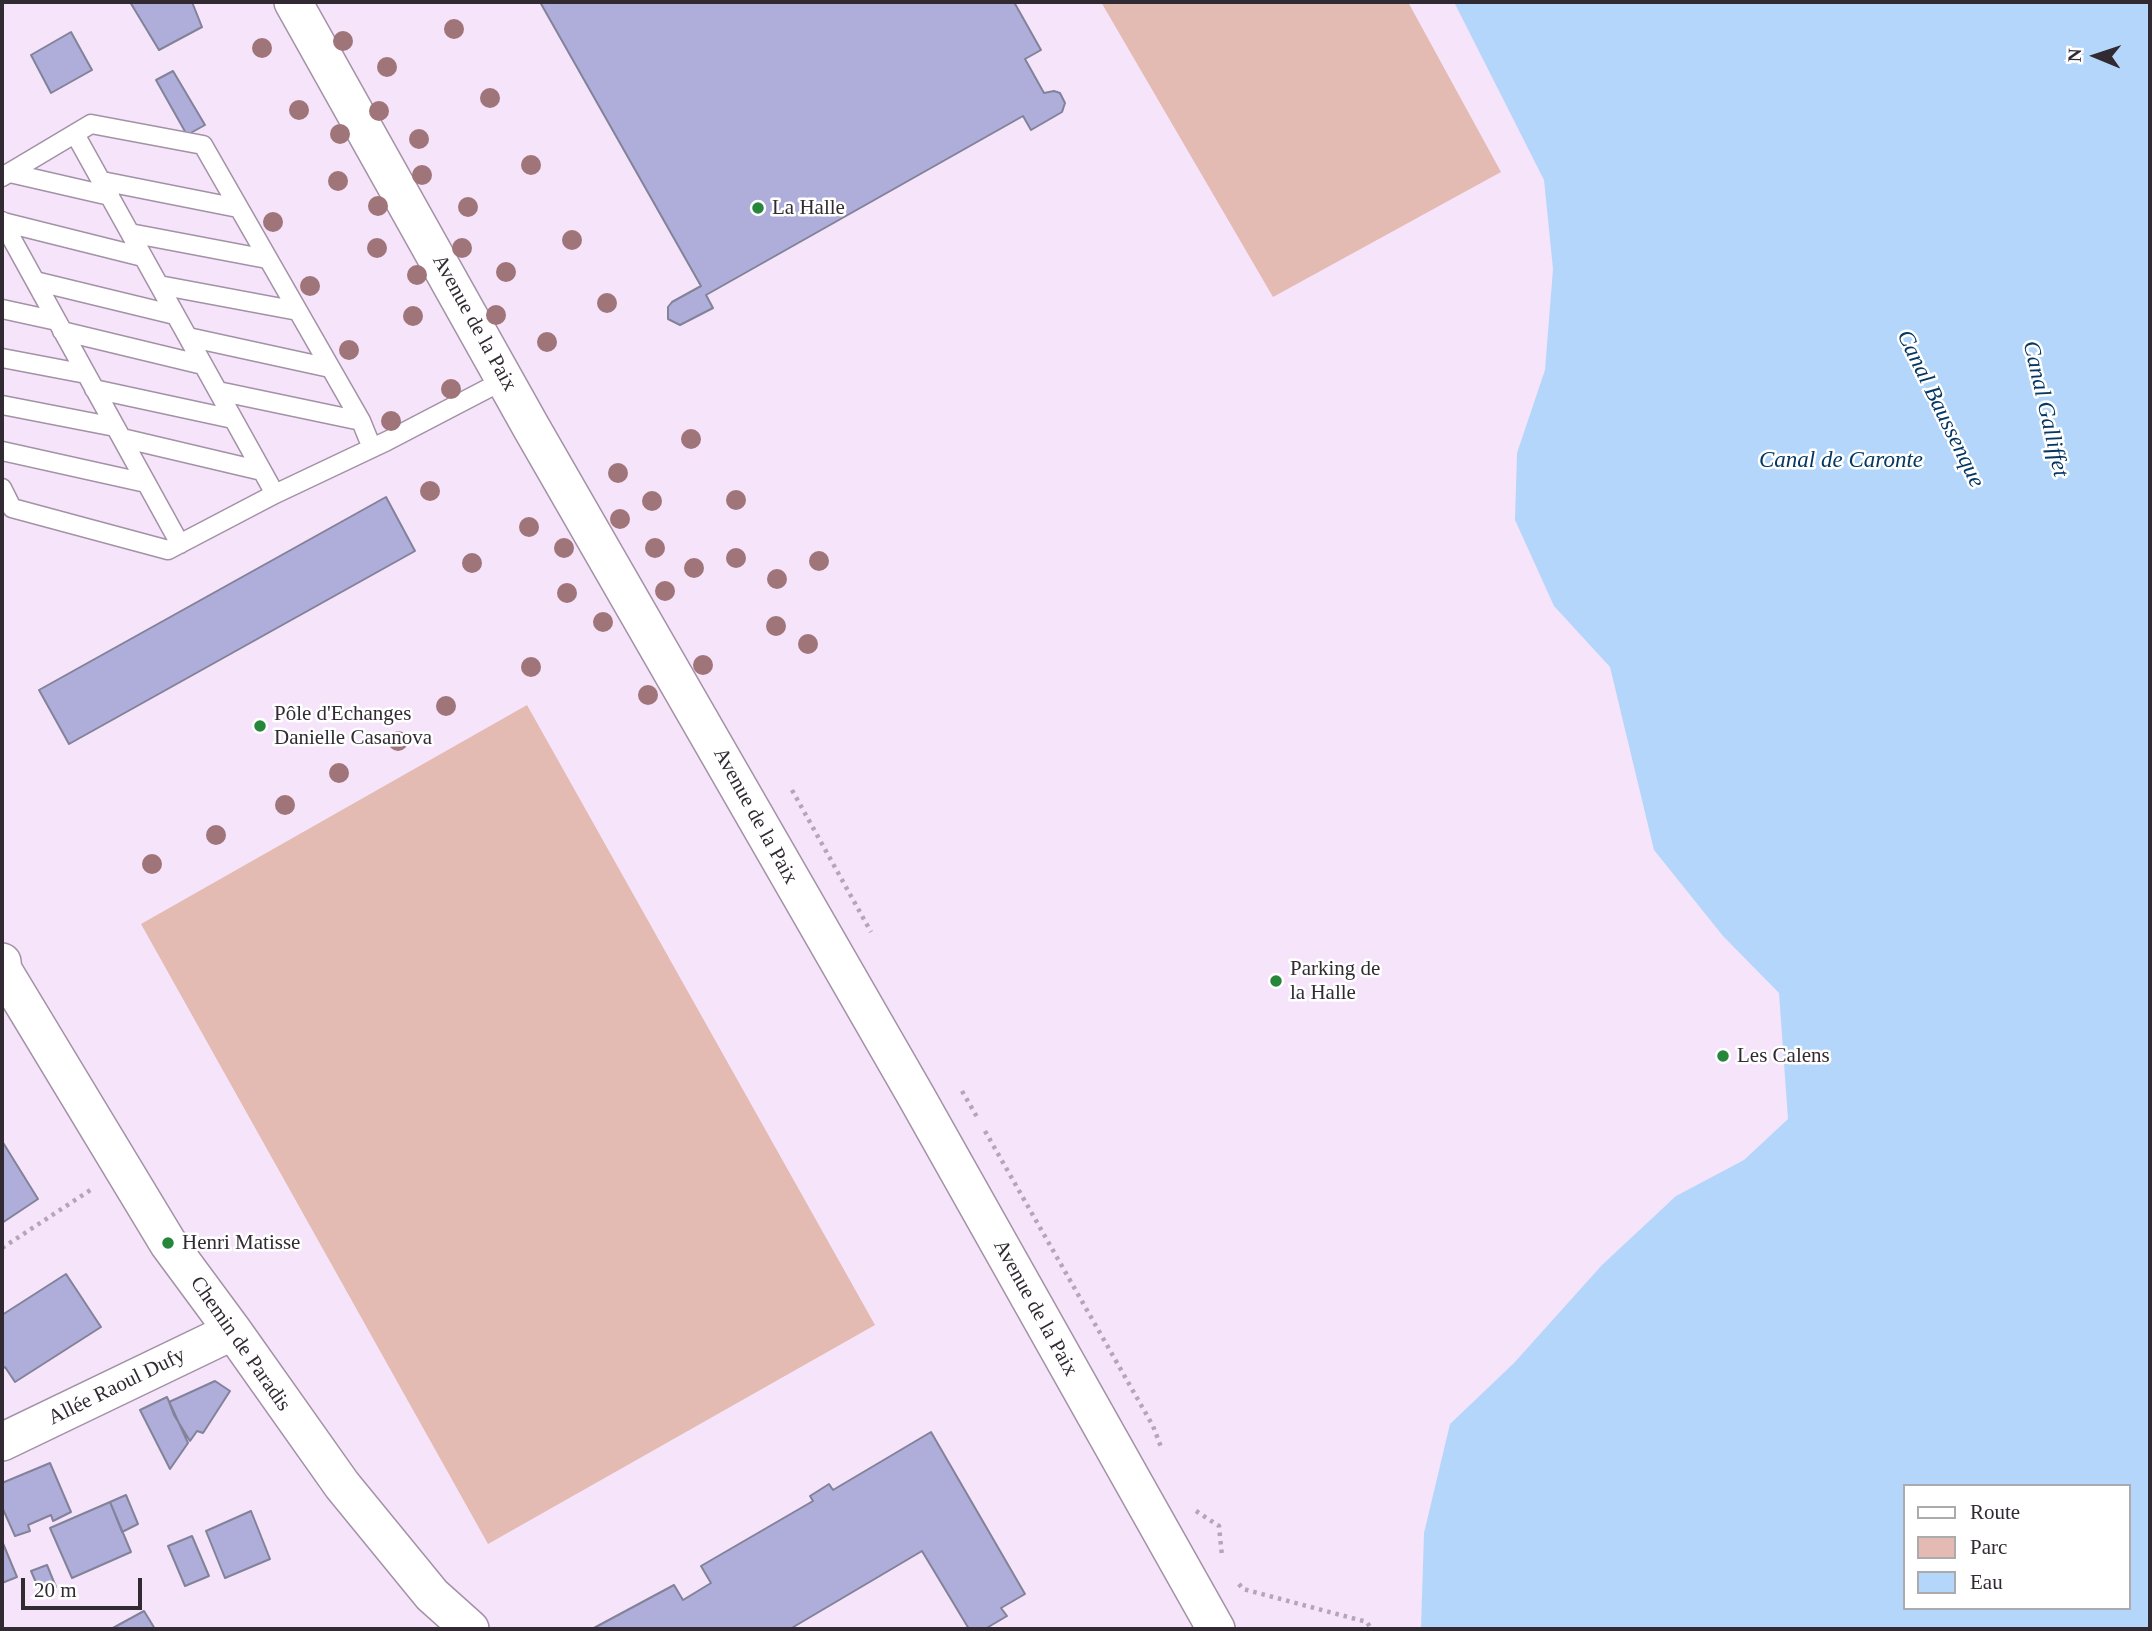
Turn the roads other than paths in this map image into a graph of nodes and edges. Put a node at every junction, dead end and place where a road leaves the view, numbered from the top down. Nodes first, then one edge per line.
1 (293, 2) edge
2 (75, 134) junction
3 (6, 175) edge
4 (106, 188) junction
5 (238, 208) junction
6 (2, 222) edge
7 (130, 233) junction
8 (2, 256) edge
9 (144, 257) junction
10 (267, 259) junction
11 (25, 262) junction
12 (35, 281) junction
13 (159, 285) junction
14 (2, 309) edge
15 (298, 311) junction
16 (175, 315) junction
17 (60, 326) junction
18 (188, 337) junction
19 (2, 358) edge
20 (203, 365) junction
21 (330, 368) junction
22 (506, 379) junction
23 (90, 381) junction
24 (218, 391) junction
25 (2, 405) edge
26 (233, 419) junction
27 (361, 421) junction
28 (118, 433) junction
29 (373, 448) junction
30 (2, 451) edge
31 (262, 471) junction
32 (146, 483) junction
33 (2, 488) edge
34 (275, 494) junction
35 (180, 544) junction
36 (2, 968) edge
37 (233, 1331) junction
38 (2, 1442) edge
39 (470, 1629) edge
40 (1216, 1629) edge

1 - 22 street, Avenue de la Paix
2 - 3 lane
2 - 4 lane
2 - 5 lane
3 - 4 lane
4 - 5 lane
4 - 7 lane
5 - 10 lane
6 - 9 lane
6 - 11 lane
7 - 9 lane
7 - 10 lane
8 - 11 lane
9 - 13 lane
10 - 15 lane
11 - 12 lane
12 - 16 lane
12 - 17 lane
13 - 15 lane
13 - 16 lane
14 - 17 lane
15 - 21 lane
16 - 18 lane
17 - 20 lane
17 - 23 lane
18 - 20 lane
18 - 21 lane
19 - 23 lane
20 - 24 lane
21 - 27 lane
22 - 29 lane
22 - 40 street, Avenue de la Paix
23 - 26 lane
23 - 28 lane
24 - 26 lane
24 - 27 lane
25 - 28 lane
26 - 31 lane
27 - 29 lane
28 - 31 lane
28 - 32 lane
29 - 34 lane
30 - 32 lane
31 - 34 lane
32 - 35 lane
33 - 35 lane
34 - 35 lane
36 - 37 street, Chemin de Paradis
37 - 38 street, Allée Raoul Dufy
37 - 39 street, Chemin de Paradis

